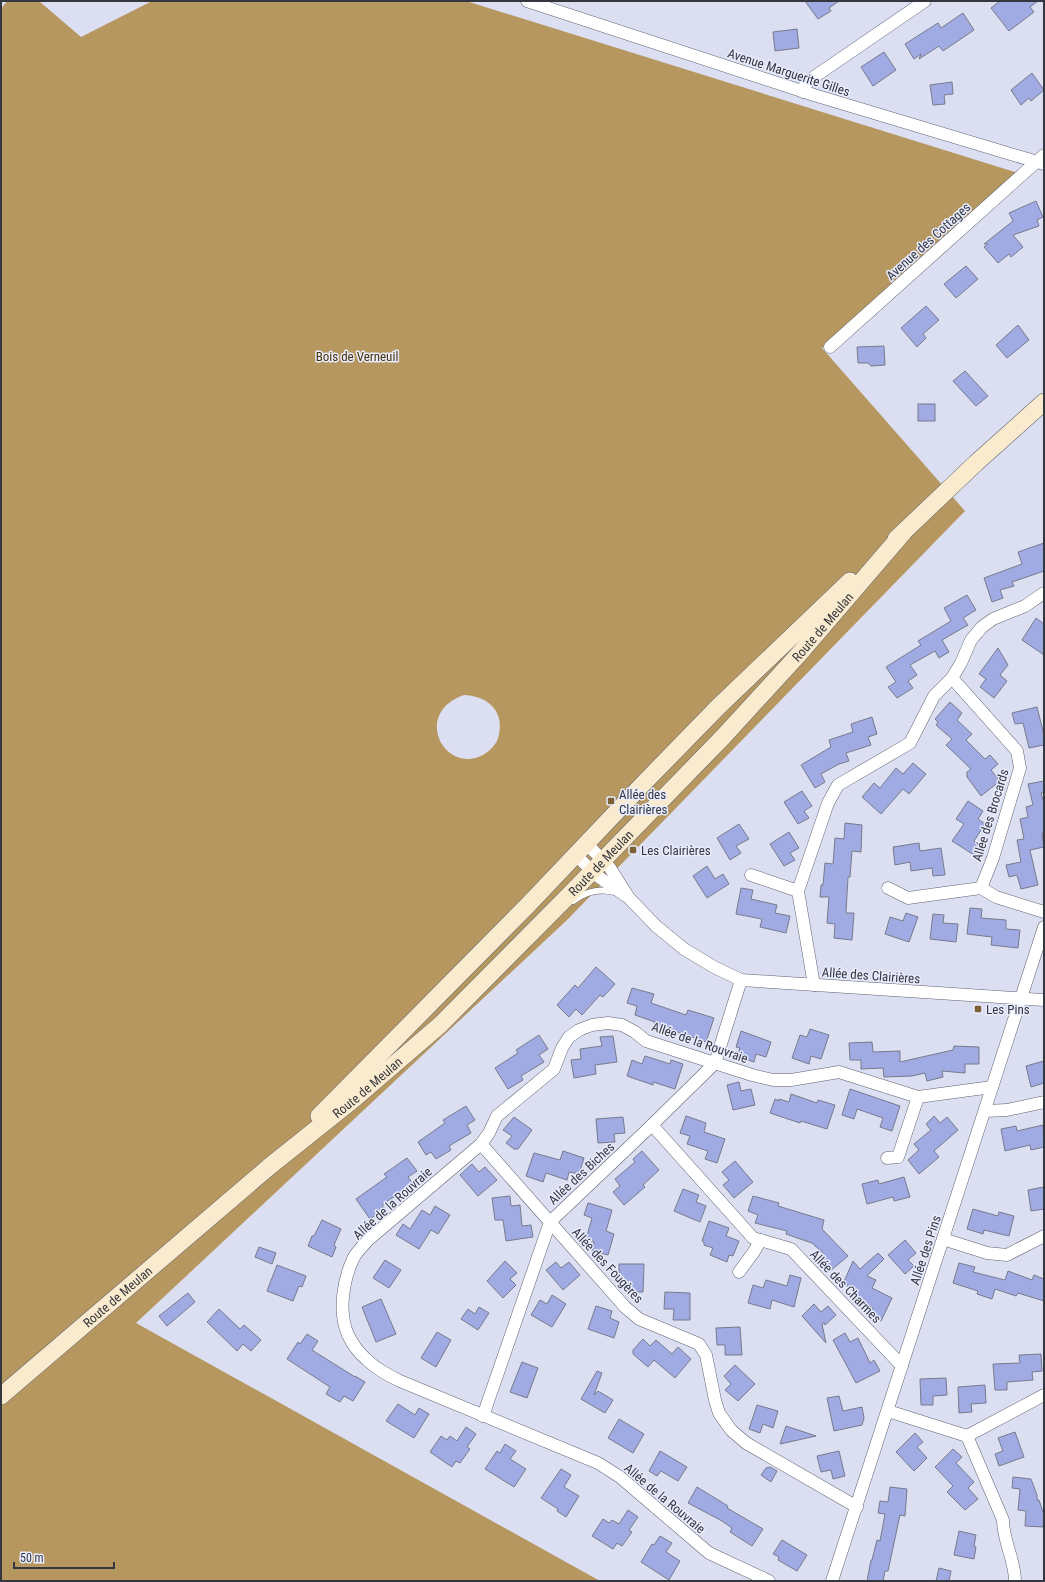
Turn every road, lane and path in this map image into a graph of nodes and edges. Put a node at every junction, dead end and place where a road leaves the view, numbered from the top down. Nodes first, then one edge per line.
1 (527, 1) edge
2 (925, 1) edge
3 (803, 92) junction
4 (1041, 160) edge
5 (830, 347) dead end
6 (1044, 402) edge
7 (1044, 408) edge
8 (1019, 425) junction
9 (903, 533) junction
10 (1044, 593) edge
11 (952, 678) junction
12 (581, 849) junction
13 (598, 866) junction
14 (751, 874) dead end
15 (888, 888) dead end
16 (981, 888) junction
17 (798, 891) junction
18 (624, 895) junction
19 (1044, 912) edge
20 (1044, 927) edge
21 (530, 935) junction
22 (741, 980) junction
23 (814, 986) junction
24 (1021, 998) junction
25 (1044, 1000) edge
26 (715, 1063) junction
27 (992, 1087) junction
28 (918, 1097) junction
29 (1044, 1102) edge
30 (985, 1111) junction
31 (652, 1125) junction
32 (481, 1144) junction
33 (887, 1158) dead end
34 (270, 1166) junction
35 (550, 1222) junction
36 (1044, 1236) edge
37 (943, 1239) junction
38 (760, 1240) junction
39 (739, 1272) dead end
40 (902, 1366) junction
41 (1044, 1395) edge
42 (1, 1396) edge
43 (888, 1411) junction
44 (483, 1416) junction
45 (967, 1436) junction
46 (856, 1507) junction
47 (769, 1581) edge
48 (832, 1581) edge
49 (1015, 1581) edge

1 - 3 street, Avenue Marguerite Gilles
2 - 3 street
3 - 4 street, Avenue Marguerite Gilles
4 - 5 street, Avenue des Cottages
6 - 8 main road, Route de Meulan
7 - 8 main road, Route de Meulan
8 - 9 main road, Route de Meulan
9 - 12 main road, Route de Meulan
9 - 13 main road, Route de Meulan
10 - 11 street
11 - 16 street, Allée des Brocards
11 - 17 street
12 - 13 street, Allée des Clairières
12 - 34 main road, Route de Meulan
13 - 18 street, Allée des Clairières
13 - 21 main road, Route de Meulan
14 - 17 street
15 - 16 street
16 - 19 street
17 - 23 street
18 - 21 lane
18 - 22 street, Allée des Clairières
20 - 24 street, Allée des Pins
21 - 34 main road, Route de Meulan
22 - 23 street, Allée des Clairières
22 - 26 street, Allée des Biches
23 - 24 street, Allée des Clairières
24 - 25 street, Allée des Clairières
24 - 27 street, Allée des Pins
26 - 28 street, Allée de la Rouvraie
26 - 31 street, Allée des Biches
26 - 32 street, Allée de la Rouvraie
27 - 28 street, Allée de la Rouvraie
27 - 30 street, Allée des Pins
28 - 33 street
29 - 30 street
30 - 37 street, Allée des Pins
31 - 35 street, Allée des Biches
31 - 38 street, Allée des Charmes
32 - 35 street, Allée des Fougères
32 - 44 street, Allée de la Rouvraie
34 - 42 main road, Route de Meulan
35 - 44 street, Allée des Biches
35 - 46 street, Allée des Fougères
36 - 37 street
37 - 40 street, Allée des Pins
38 - 39 street
38 - 40 street, Allée des Charmes
40 - 43 street, Allée des Pins
41 - 45 street
43 - 45 street
43 - 46 street, Allée des Pins
44 - 47 street, Allée de la Rouvraie
45 - 49 street
46 - 48 street, Allée des Pins

